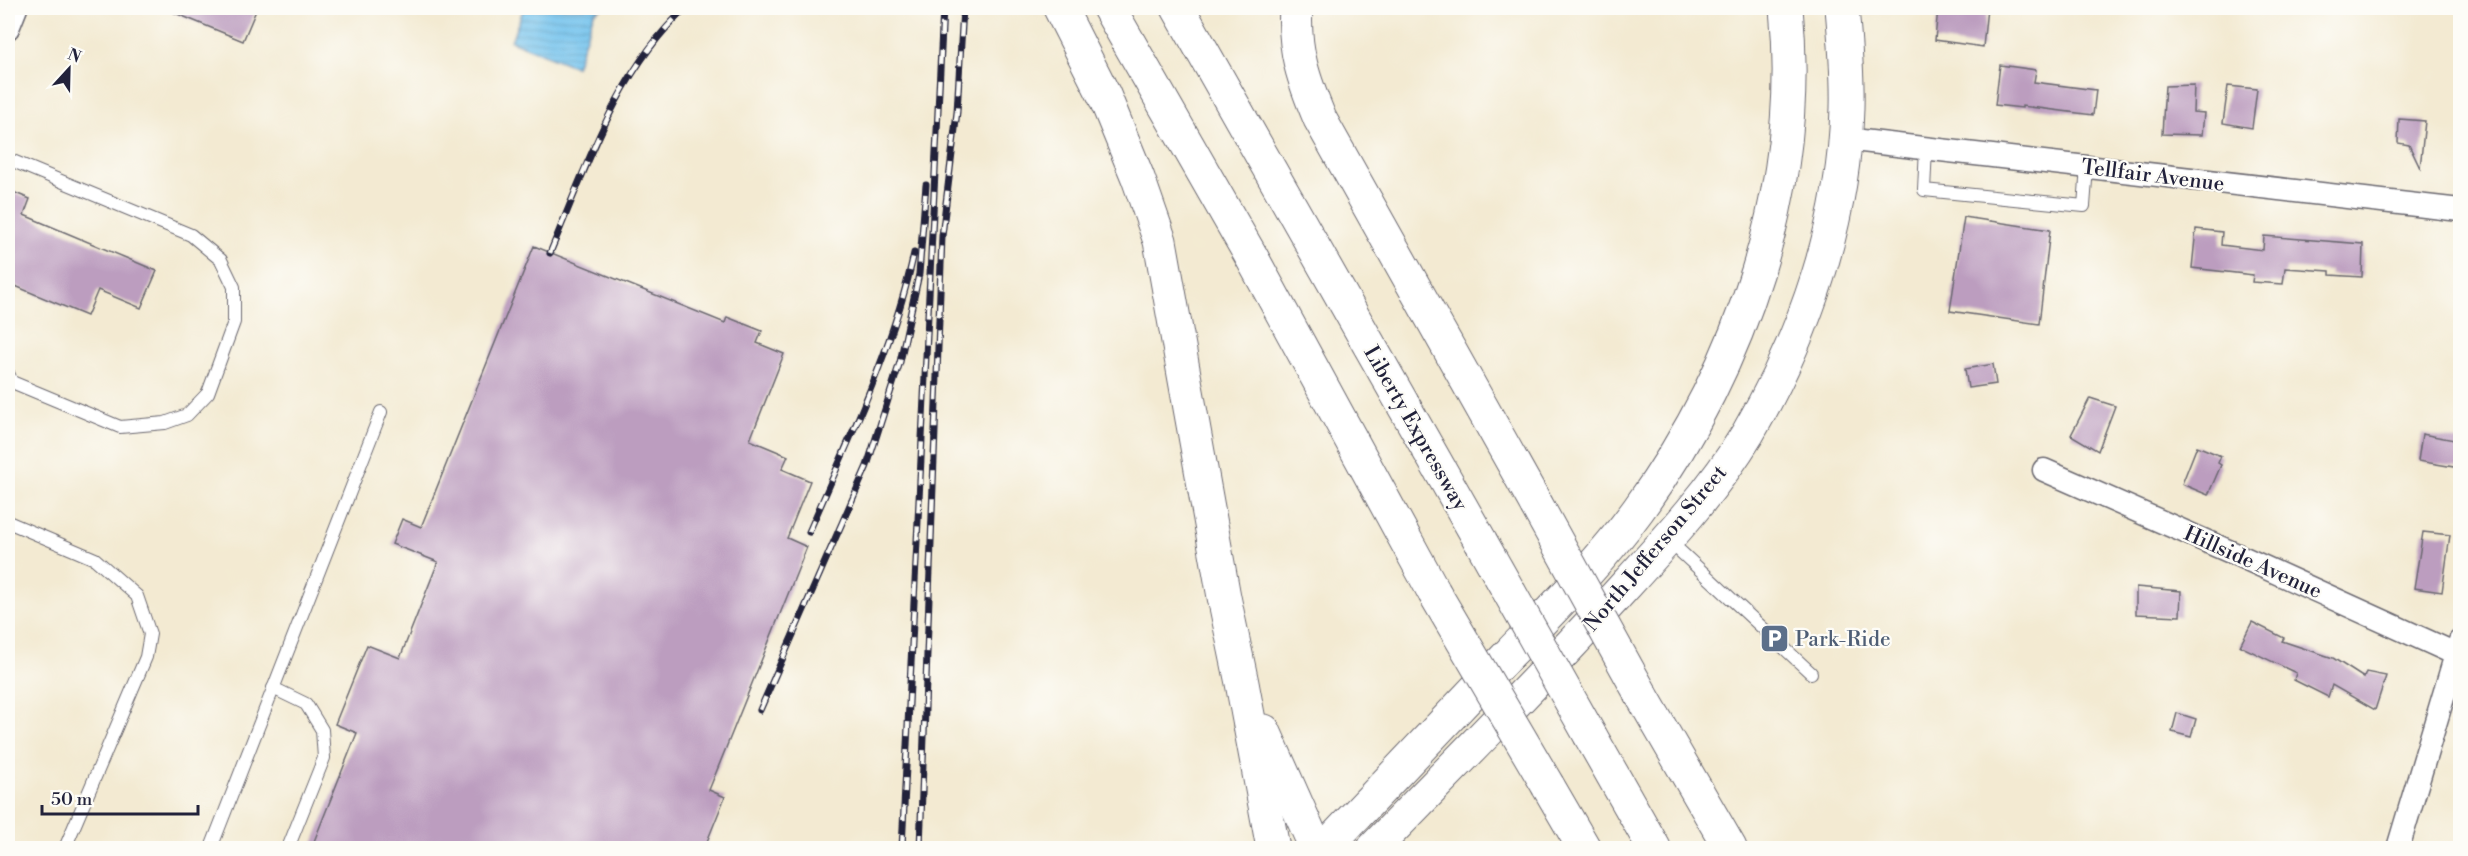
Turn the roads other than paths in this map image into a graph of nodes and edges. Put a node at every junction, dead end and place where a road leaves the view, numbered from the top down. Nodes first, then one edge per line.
1 (16, 8) edge
2 (1060, 8) edge
3 (1109, 8) edge
4 (1178, 8) edge
5 (1296, 8) edge
6 (1786, 8) edge
7 (1842, 8) edge
8 (8, 28) edge
9 (1845, 139) junction
10 (1926, 148) junction
11 (8, 159) edge
12 (2086, 167) junction
13 (2460, 210) edge
14 (8, 373) edge
15 (381, 412) dead end
16 (2044, 470) dead end
17 (8, 522) edge
18 (1667, 539) junction
19 (2459, 650) edge
20 (1811, 673) dead end
21 (1242, 683) junction
22 (273, 688) junction
23 (1383, 844) edge
24 (66, 849) edge
25 (211, 849) edge
26 (288, 849) edge
27 (1273, 849) edge
28 (1316, 849) edge
29 (1325, 849) edge
30 (1584, 849) edge
31 (1654, 849) edge
32 (1730, 849) edge
33 (2398, 849) edge

1 - 8 street
2 - 21 main road
3 - 30 main road, bridge
4 - 31 main road, Liberty Expressway, bridge
5 - 32 main road, bridge
6 - 29 main road, North Jefferson Street
7 - 9 main road, North Jefferson Street
9 - 10 street, Tellfair Avenue
9 - 18 main road, North Jefferson Street
10 - 12 street, Tellfair Avenue
10 - 12 lane
11 - 14 lane
12 - 13 street, Tellfair Avenue
15 - 22 lane
16 - 19 street, Hillside Avenue
17 - 24 lane
18 - 20 lane
18 - 23 main road, North Jefferson Street
19 - 33 street
21 - 27 main road
21 - 28 main road
22 - 25 lane
22 - 26 lane

